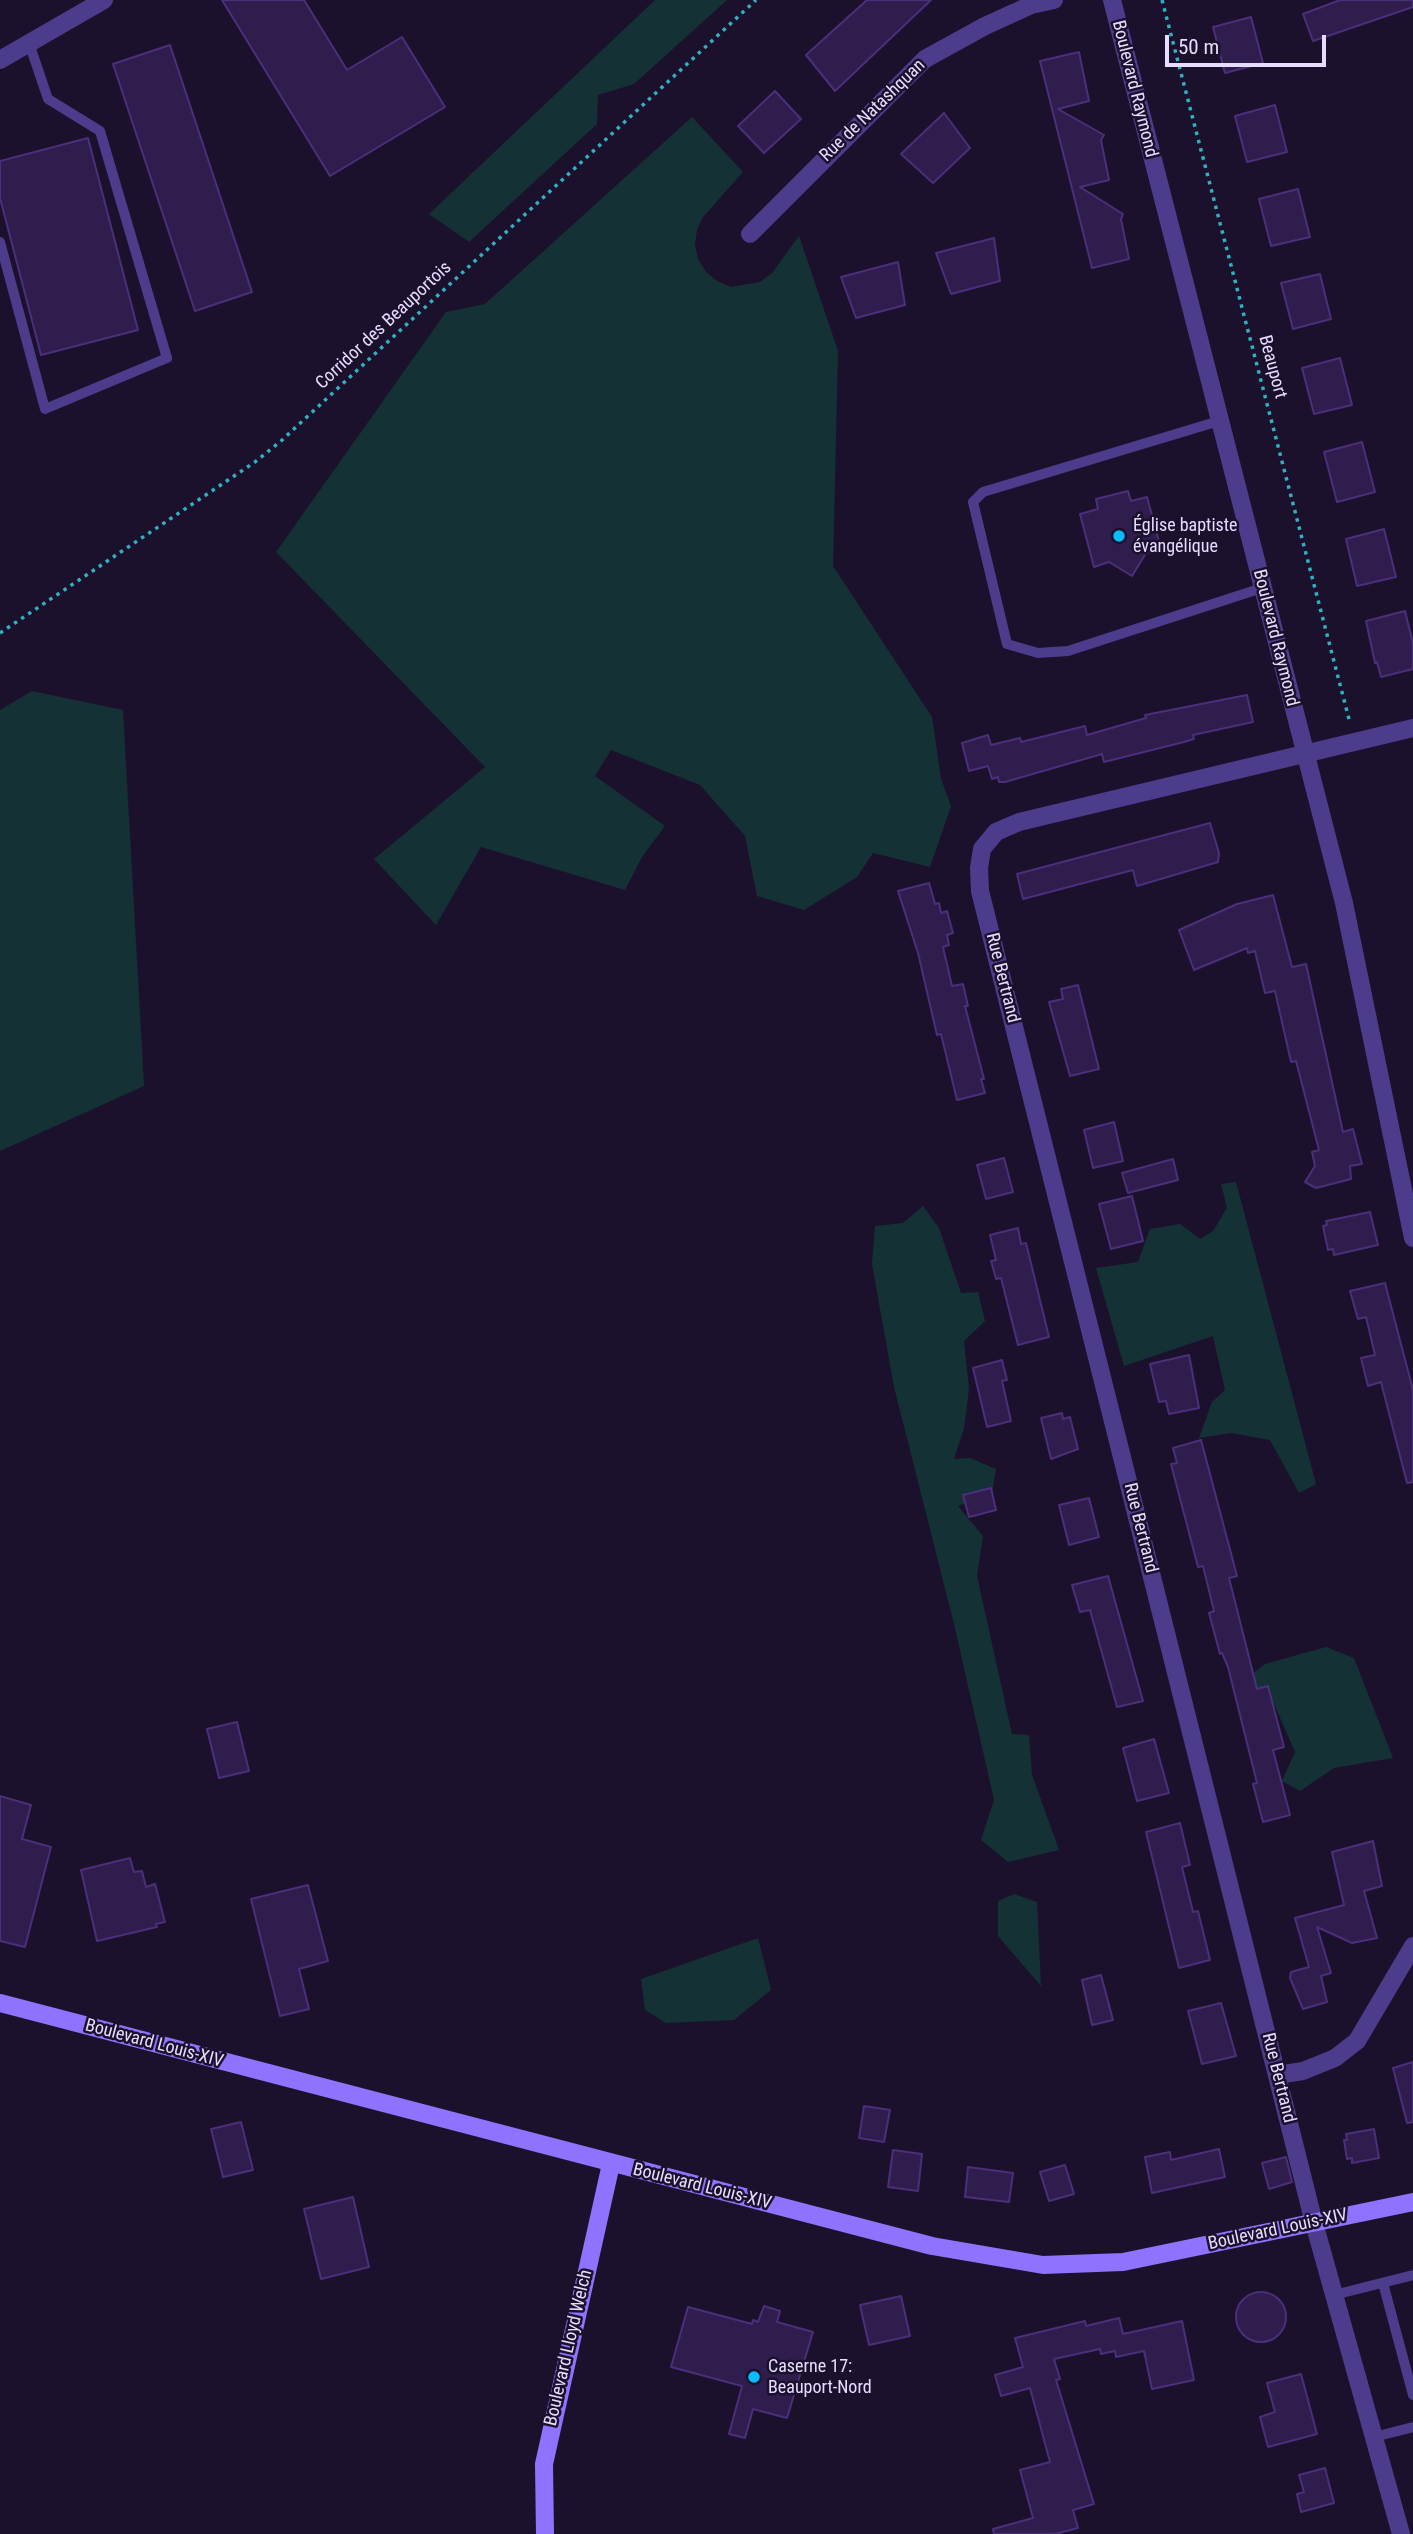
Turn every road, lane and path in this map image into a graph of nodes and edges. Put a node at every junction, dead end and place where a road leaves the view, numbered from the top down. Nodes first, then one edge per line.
1 (104, 0) edge
2 (756, 0) edge
3 (1054, 0) edge
4 (1112, 0) edge
5 (1162, 0) edge
6 (29, 43) junction
7 (0, 60) edge
8 (750, 234) dead end
9 (0, 242) edge
10 (1219, 421) junction
11 (1262, 588) junction
12 (0, 633) edge
13 (1413, 728) edge
14 (1354, 742) junction
15 (1304, 754) junction
16 (1413, 1238) edge
17 (1413, 1946) edge
18 (0, 2003) edge
19 (1277, 2075) junction
20 (611, 2164) junction
21 (1413, 2202) edge
22 (1314, 2222) junction
23 (1413, 2275) edge
24 (1383, 2283) junction
25 (1334, 2295) junction
26 (1413, 2395) edge
27 (1413, 2427) edge
28 (1374, 2437) junction
29 (545, 2534) edge
30 (1401, 2534) edge

1 - 6 street
2 - 12 path, Corridor des Beauportois
3 - 8 street, Rue de Natashquan
4 - 10 street, Boulevard Raymond
5 - 14 path, Beauport
6 - 7 street
6 - 9 lane
10 - 11 street, Boulevard Raymond
10 - 11 lane
11 - 15 street, Boulevard Raymond
13 - 14 street, Rue Bertrand
14 - 15 street, Rue Bertrand
15 - 16 street, Boulevard Raymond
15 - 19 street, Rue Bertrand
17 - 19 street
18 - 20 main road, Boulevard Louis-XIV
19 - 22 street, Rue Bertrand
20 - 22 main road, Boulevard Louis-XIV
20 - 29 main road, Boulevard Lloyd Welch
21 - 22 main road, Boulevard Louis-XIV
22 - 25 street, Rue Bertrand
23 - 24 lane
24 - 25 lane
24 - 26 lane
25 - 28 street, Rue Bertrand
27 - 28 lane
28 - 30 street, Rue Bertrand

